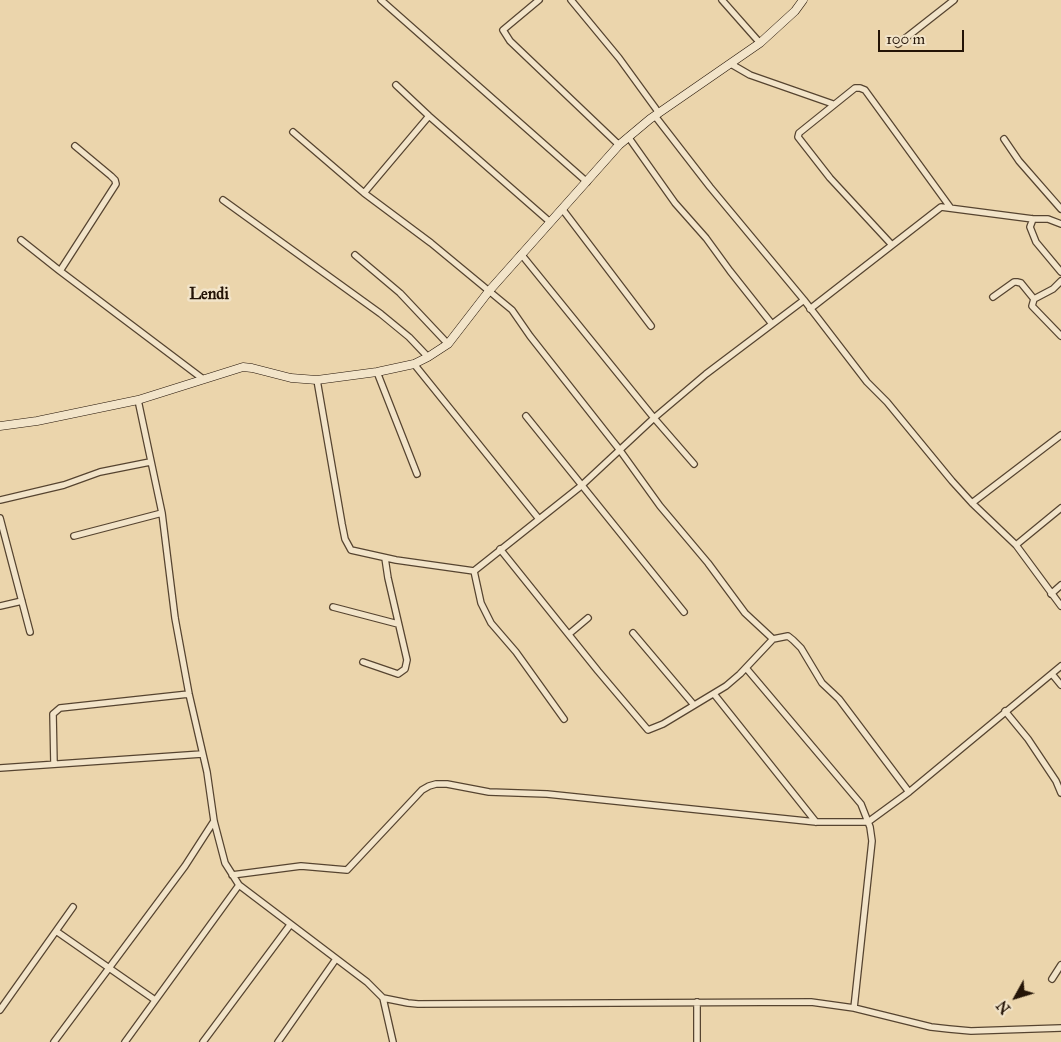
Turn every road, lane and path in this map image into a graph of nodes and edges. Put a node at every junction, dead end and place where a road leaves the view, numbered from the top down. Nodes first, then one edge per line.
1 (381, 0) edge
2 (538, 0) edge
3 (571, 0) edge
4 (722, 0) edge
5 (803, 0) edge
6 (954, 0) edge
7 (760, 43) junction
8 (898, 44) dead end
9 (731, 64) junction
10 (396, 85) dead end
11 (833, 104) junction
12 (657, 115) junction
13 (429, 116) junction
14 (293, 132) dead end
15 (628, 138) junction
16 (1004, 139) dead end
17 (619, 145) junction
18 (75, 146) dead end
19 (587, 182) junction
20 (364, 193) junction
21 (223, 200) dead end
22 (950, 207) junction
23 (1061, 209) edge
24 (563, 210) junction
25 (1033, 219) junction
26 (550, 222) junction
27 (1061, 224) edge
28 (21, 240) dead end
29 (892, 245) junction
30 (521, 254) junction
31 (355, 255) dead end
32 (60, 272) junction
33 (1061, 272) edge
34 (1061, 281) edge
35 (489, 291) junction
36 (993, 298) dead end
37 (1034, 299) junction
38 (804, 300) junction
39 (810, 309) junction
40 (772, 324) junction
41 (652, 326) dead end
42 (1061, 336) edge
43 (448, 344) junction
44 (428, 357) junction
45 (414, 364) junction
46 (377, 372) junction
47 (203, 379) junction
48 (316, 380) junction
49 (138, 400) junction
50 (526, 416) dead end
51 (654, 418) junction
52 (0, 426) edge
53 (1061, 435) edge
54 (619, 449) junction
55 (150, 462) junction
56 (694, 464) dead end
57 (417, 474) dead end
58 (581, 486) junction
59 (0, 500) edge
60 (972, 503) junction
61 (1061, 508) edge
62 (162, 513) junction
63 (0, 518) edge
64 (539, 519) junction
65 (74, 536) dead end
66 (1016, 544) junction
67 (500, 549) junction
68 (385, 558) junction
69 (474, 571) junction
70 (1061, 585) edge
71 (1051, 594) junction
72 (22, 601) junction
73 (0, 606) edge
74 (1061, 606) edge
75 (333, 607) dead end
76 (684, 612) dead end
77 (588, 618) dead end
78 (398, 624) junction
79 (30, 632) dead end
80 (633, 632) dead end
81 (569, 634) junction
82 (773, 639) junction
83 (363, 662) dead end
84 (1061, 666) edge
85 (746, 668) junction
86 (1052, 674) junction
87 (1061, 685) edge
88 (189, 694) junction
89 (714, 694) junction
90 (694, 704) junction
91 (1005, 711) junction
92 (564, 719) dead end
93 (202, 754) junction
94 (54, 764) junction
95 (0, 768) edge
96 (909, 792) junction
97 (1061, 793) edge
98 (214, 821) junction
99 (816, 822) junction
100 (868, 822) junction
101 (232, 875) junction
102 (239, 885) junction
103 (73, 907) dead end
104 (290, 925) junction
105 (56, 931) junction
106 (336, 959) junction
107 (1061, 965) edge
108 (109, 968) junction
109 (1052, 979) dead end
110 (382, 998) junction
111 (155, 1000) junction
112 (697, 1002) junction
113 (854, 1008) junction
114 (0, 1010) edge
115 (1061, 1028) edge
116 (54, 1042) edge
117 (125, 1042) edge
118 (203, 1042) edge
119 (278, 1042) edge
120 (393, 1042) edge
121 (697, 1042) edge

1 - 19 street
2 - 17 street
3 - 12 street
4 - 7 street
5 - 7 main road
6 - 8 street
7 - 9 main road
9 - 11 street
9 - 12 main road
10 - 13 street
11 - 22 street
11 - 29 street
12 - 15 main road
12 - 38 street
13 - 20 street
13 - 26 street
14 - 20 street
15 - 17 main road
15 - 40 street
16 - 23 street
17 - 19 main road
18 - 32 street
19 - 24 main road
20 - 35 street
21 - 44 street
22 - 25 street
22 - 29 street
24 - 26 main road
24 - 41 street
25 - 27 street
25 - 33 street
26 - 30 main road
28 - 32 street
29 - 39 street
30 - 35 main road
30 - 51 street
31 - 43 street
32 - 47 street
34 - 37 street
35 - 43 main road
35 - 54 street
36 - 37 street
37 - 42 street
38 - 39 street
38 - 40 street
39 - 60 street
40 - 51 street
43 - 44 main road
44 - 45 main road
45 - 46 main road
45 - 64 street
46 - 48 main road
46 - 57 street
47 - 48 main road
47 - 49 main road
48 - 68 street
49 - 52 main road
49 - 55 street
50 - 58 street
51 - 54 street
51 - 56 street
53 - 60 street
54 - 58 street
54 - 82 street
55 - 59 street
55 - 62 street
58 - 64 street
58 - 76 street
60 - 66 street
61 - 66 street
62 - 65 street
62 - 88 street
63 - 72 street
64 - 67 street
66 - 71 street
67 - 69 street
67 - 81 street
68 - 69 street
68 - 78 street
69 - 92 street
70 - 71 street
71 - 74 street
72 - 73 street
72 - 79 street
75 - 78 street
77 - 81 street
78 - 83 street
80 - 90 street
81 - 90 street
82 - 85 street
82 - 96 street
84 - 86 street
85 - 89 street
85 - 100 street
86 - 87 street
86 - 91 street
88 - 93 street
88 - 94 street
89 - 90 street
89 - 99 street
91 - 96 street
91 - 97 street
93 - 94 street
93 - 98 street
94 - 95 street
96 - 100 street
98 - 101 street
98 - 108 street
99 - 100 street
99 - 101 street
100 - 113 street
101 - 102 street
102 - 104 street
102 - 111 street
103 - 105 street
104 - 106 street
104 - 118 street
105 - 108 street
105 - 114 street
106 - 110 street
106 - 119 street
107 - 109 street
108 - 111 street
108 - 116 street
110 - 112 street
110 - 120 street
111 - 117 street
112 - 113 street
112 - 121 street
113 - 115 street

